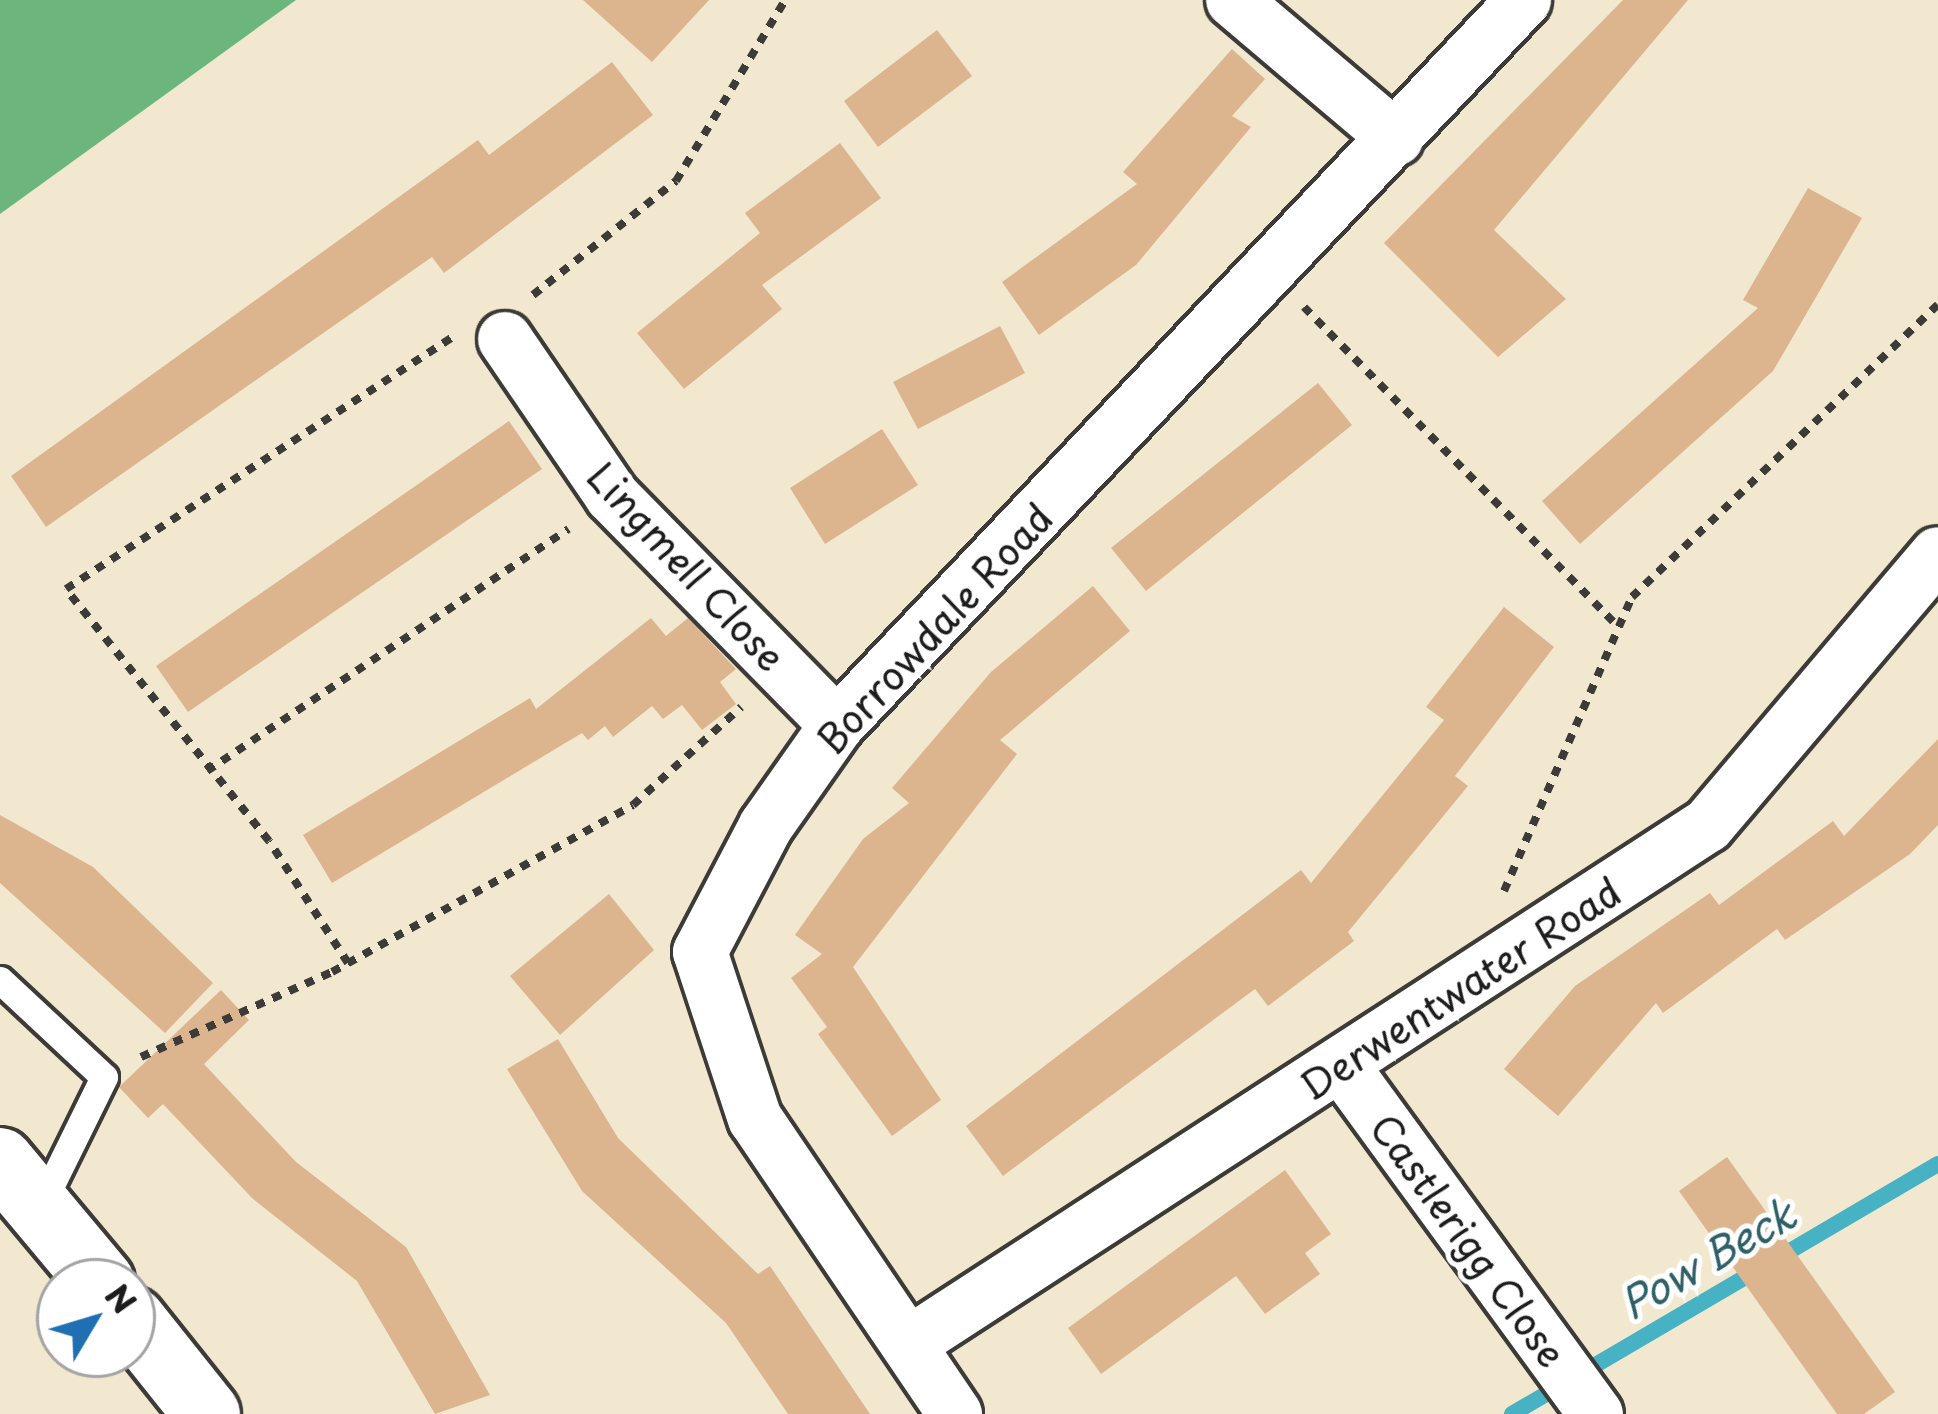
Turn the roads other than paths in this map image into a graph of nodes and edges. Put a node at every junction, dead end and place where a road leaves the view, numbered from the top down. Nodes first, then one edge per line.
1 (1232, 0) edge
2 (1524, 0) edge
3 (1396, 139) junction
4 (506, 339) road end
5 (1938, 554) edge
6 (837, 725) junction
7 (0, 980) edge
8 (1342, 1066) junction
9 (20, 1184) edge
10 (81, 1258) edge
11 (913, 1341) junction
12 (156, 1349) edge
13 (207, 1414) edge
14 (955, 1414) edge
15 (1596, 1414) edge

1 - 3 street
2 - 3 street, Borrowdale Road
3 - 6 street, Borrowdale Road
4 - 6 street, Lingmell Close
5 - 8 street, Derwentwater Road
6 - 11 street, Borrowdale Road
7 - 9 lane
8 - 11 street, Derwentwater Road
8 - 15 street, Castlerigg Close
9 - 10 street
11 - 14 street, Borrowdale Road
12 - 13 street

